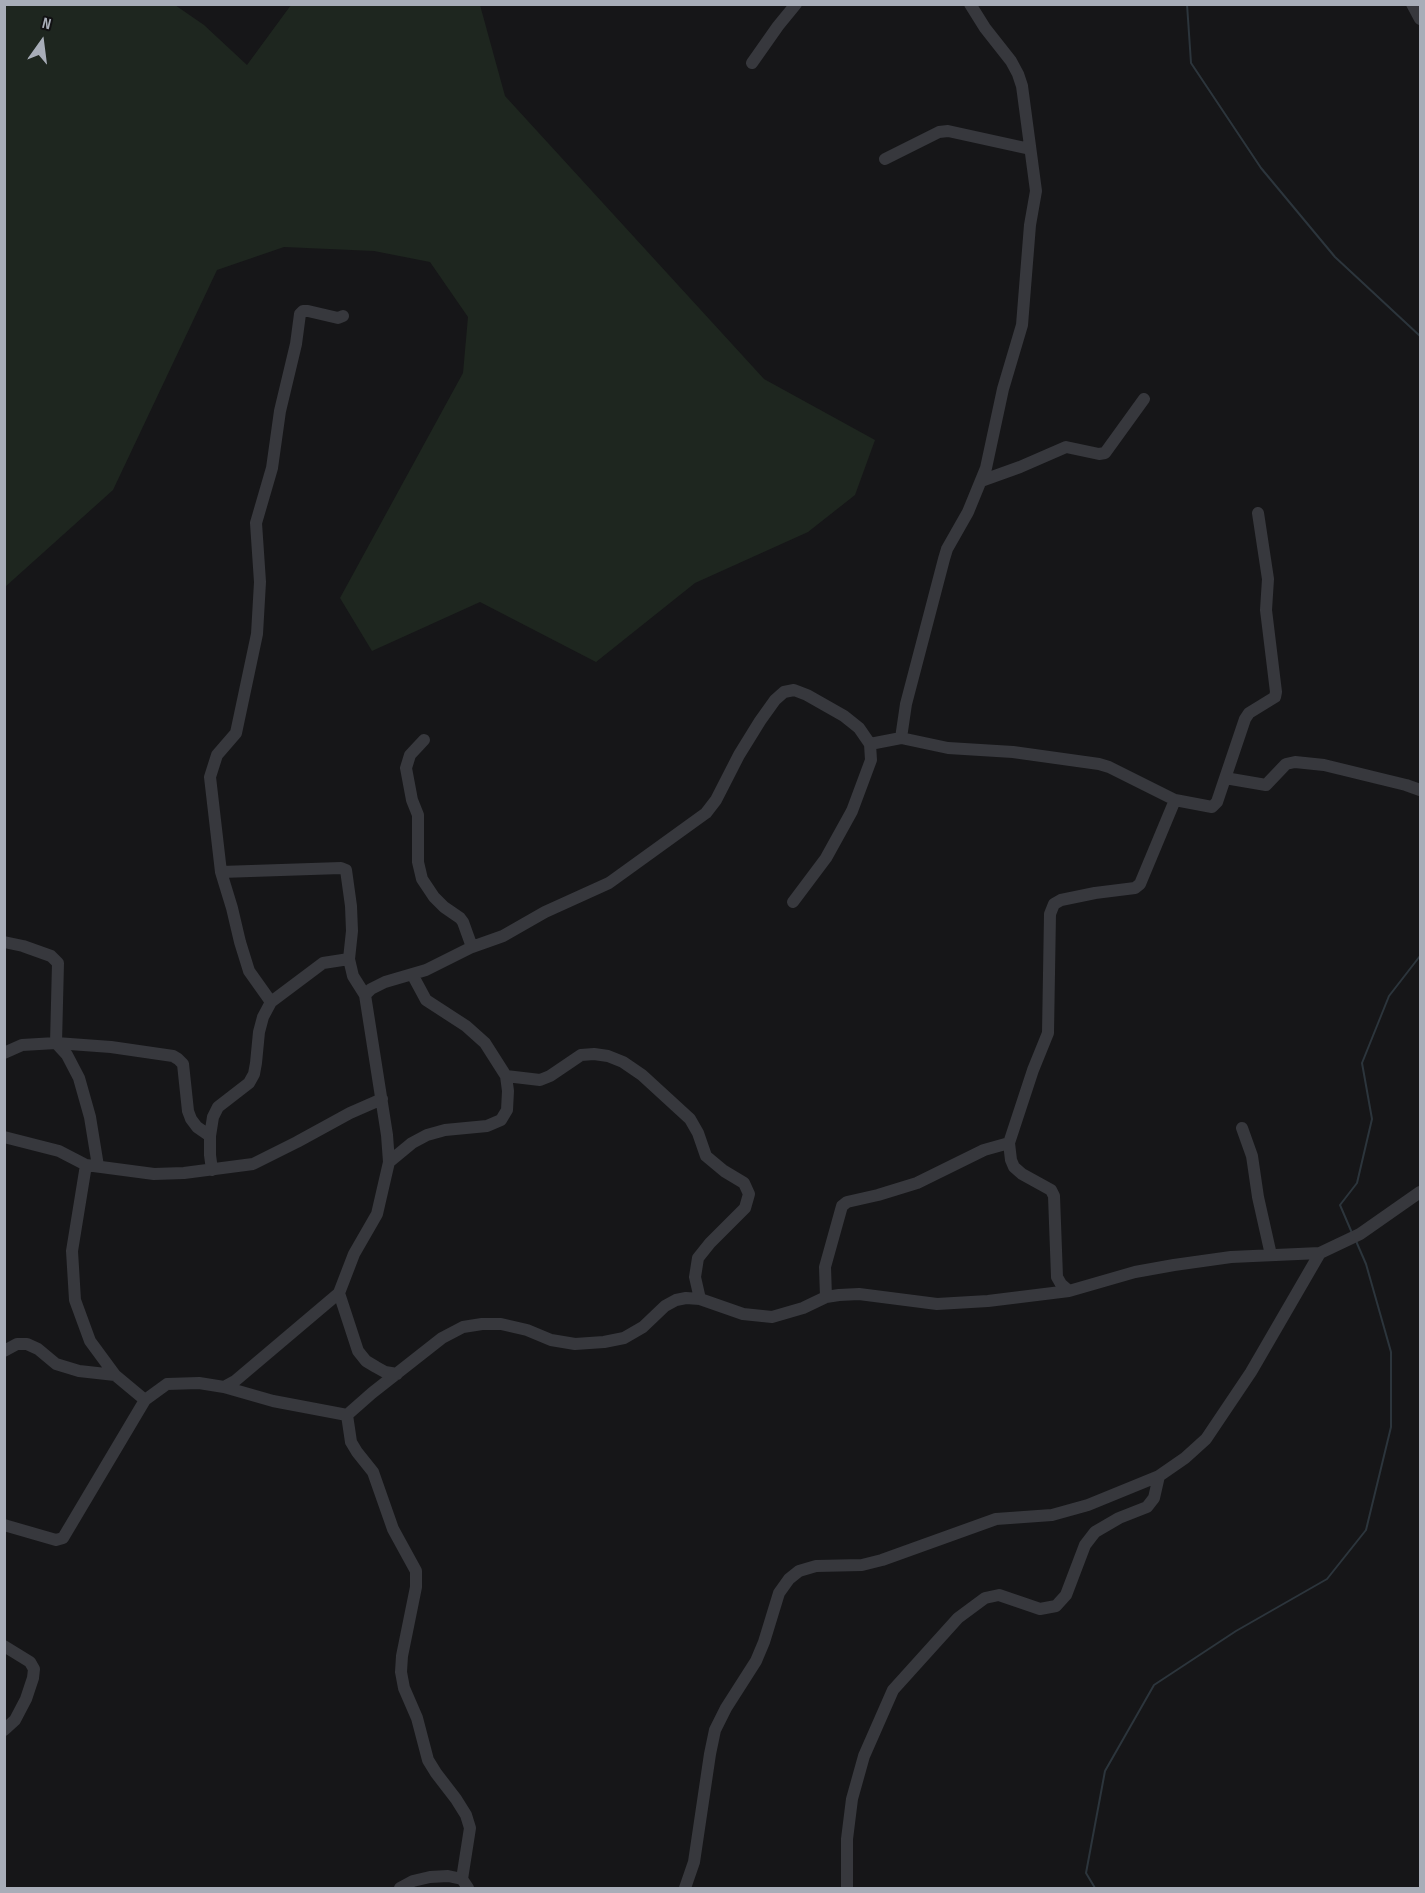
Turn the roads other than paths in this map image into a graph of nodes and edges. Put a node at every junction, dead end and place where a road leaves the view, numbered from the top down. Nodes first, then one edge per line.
1 (796, 4) edge
2 (970, 4) edge
3 (1412, 4) edge
4 (1420, 19) edge
5 (752, 63) dead end
6 (1030, 149) junction
7 (885, 159) dead end
8 (343, 316) dead end
9 (1144, 399) dead end
10 (981, 481) junction
11 (1258, 513) dead end
12 (901, 738) junction
13 (424, 740) dead end
14 (870, 744) junction
15 (1225, 778) junction
16 (1420, 790) edge
17 (1175, 800) junction
18 (221, 872) junction
19 (794, 902) dead end
20 (4, 942) edge
21 (471, 947) junction
22 (349, 958) junction
23 (412, 974) junction
24 (365, 995) junction
25 (271, 1002) junction
26 (56, 1042) junction
27 (4, 1053) edge
28 (506, 1076) junction
29 (382, 1099) junction
30 (1242, 1128) dead end
31 (210, 1136) junction
32 (4, 1137) edge
33 (1009, 1143) junction
34 (389, 1162) junction
35 (92, 1166) junction
36 (212, 1170) junction
37 (1420, 1192) edge
38 (1320, 1253) junction
39 (1271, 1255) junction
40 (1069, 1291) junction
41 (339, 1293) junction
42 (826, 1297) junction
43 (700, 1299) junction
44 (4, 1351) edge
45 (115, 1374) junction
46 (397, 1374) junction
47 (224, 1387) junction
48 (145, 1400) junction
49 (347, 1415) junction
50 (1158, 1476) junction
51 (5, 1526) edge
52 (4, 1646) edge
53 (4, 1730) edge
54 (465, 1884) edge
55 (400, 1888) edge
56 (685, 1888) edge
57 (847, 1888) edge

1 - 5 street
2 - 6 street
3 - 4 street
6 - 7 street
6 - 10 street
8 - 18 street
9 - 10 street
10 - 12 street
11 - 15 street
12 - 14 street
12 - 17 street
13 - 21 street
14 - 19 street
14 - 21 street
15 - 16 street
15 - 17 street
17 - 33 street
18 - 22 street
18 - 25 street
20 - 26 street
21 - 23 street
22 - 24 street
22 - 25 street
23 - 24 street
23 - 28 street
24 - 29 street
25 - 31 street
26 - 27 street
26 - 31 street
26 - 35 street
28 - 34 street
28 - 43 street
29 - 34 street
29 - 36 street
30 - 39 street
31 - 36 street
32 - 35 street
33 - 40 street
33 - 42 street
34 - 41 street
35 - 36 street
35 - 45 street
37 - 38 street
38 - 39 street
38 - 50 street
39 - 40 street
40 - 42 street
41 - 46 street
41 - 47 street
42 - 43 street
43 - 46 street
44 - 45 street
45 - 48 street
46 - 49 street
47 - 48 street
47 - 49 street
48 - 51 street
49 - 54 street
50 - 56 street
50 - 57 street
52 - 53 street
54 - 55 street

